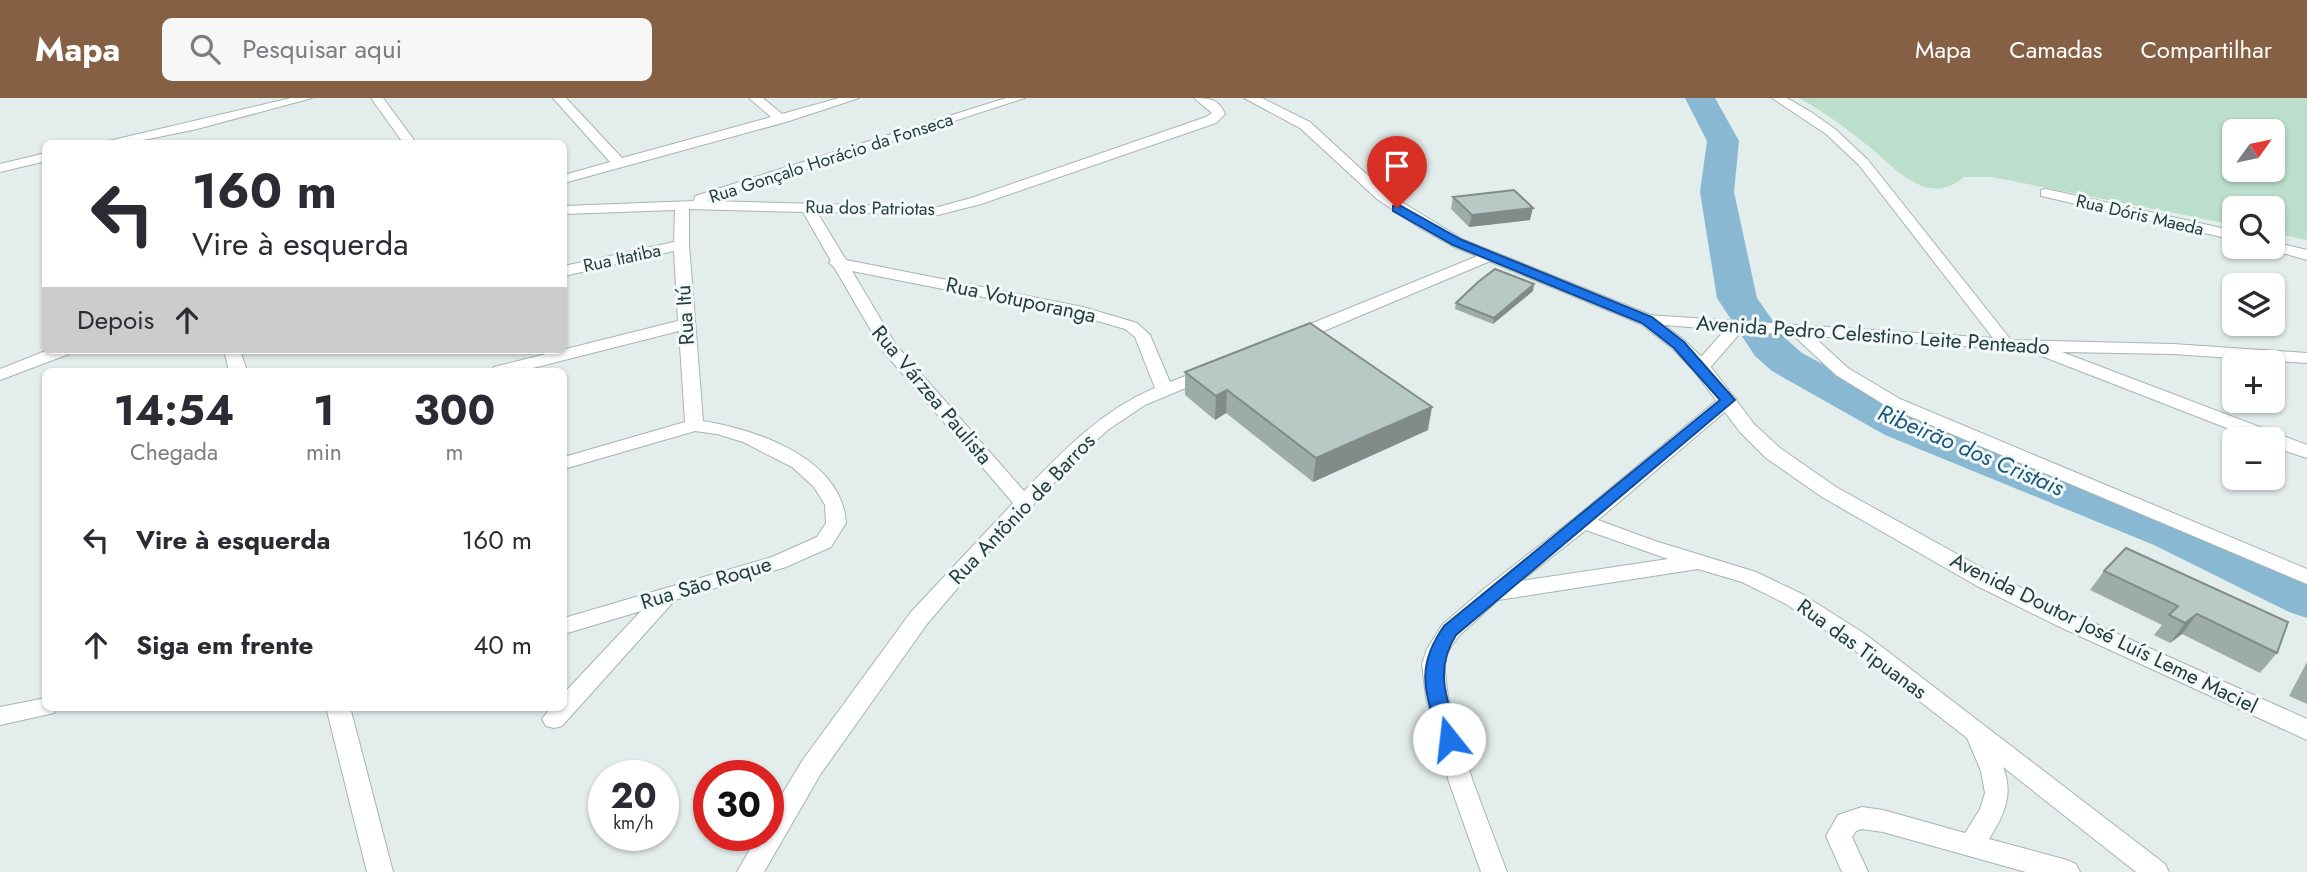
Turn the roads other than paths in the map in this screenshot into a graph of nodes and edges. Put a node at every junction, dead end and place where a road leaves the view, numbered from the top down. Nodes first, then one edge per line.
1 (306, 98) edge
2 (377, 98) edge
3 (559, 98) edge
4 (755, 98) edge
5 (853, 98) edge
6 (1019, 98) edge
7 (1200, 98) edge
8 (1251, 98) edge
9 (1778, 98) edge
10 (781, 119) junction
11 (119, 140) edge
12 (408, 140) edge
13 (42, 158) edge
14 (619, 163) junction
15 (0, 168) edge
16 (567, 178) edge
17 (2046, 193) dead end
18 (682, 205) junction
19 (807, 207) junction
20 (567, 210) edge
21 (2222, 233) edge
22 (681, 246) junction
23 (2285, 249) edge
24 (2307, 255) edge
25 (1490, 256) junction
26 (837, 263) junction
27 (567, 270) edge
28 (1647, 320) junction
29 (686, 324) junction
30 (1740, 327) junction
31 (1789, 329) junction
32 (2004, 342) junction
33 (1278, 343) edge
34 (2031, 346) junction
35 (53, 354) edge
36 (2307, 358) edge
37 (1228, 364) edge
38 (1700, 367) junction
39 (512, 368) edge
40 (2, 374) edge
41 (1165, 390) junction
42 (1728, 400) junction
43 (694, 425) junction
44 (2239, 427) edge
45 (2285, 444) edge
46 (2307, 452) edge
47 (567, 462) edge
48 (1024, 503) junction
49 (1583, 522) junction
50 (1699, 562) junction
51 (2307, 577) edge
52 (1492, 593) junction
53 (669, 594) junction
54 (567, 625) edge
55 (567, 705) edge
56 (42, 708) edge
57 (339, 711) edge
58 (561, 711) edge
59 (0, 716) edge
60 (554, 719) dead end
61 (2307, 730) edge
62 (1976, 735) junction
63 (1971, 845) junction
64 (380, 872) edge
65 (750, 872) edge
66 (1493, 872) edge
67 (1855, 872) edge
68 (2067, 872) edge
69 (2156, 872) edge

1 - 11 street
2 - 12 street
3 - 14 street
4 - 10 street
5 - 10 street
6 - 18 street, Rua Gonçalo Horácio da Fonseca
7 - 19 street, Rua dos Patriotas
8 - 25 street, Avenida Pedro Celestino Leite Penteado
9 - 32 street
10 - 14 street
13 - 15 street
14 - 16 street
17 - 21 street, Rua Dóris Maeda
18 - 19 street, Rua dos Patriotas
18 - 20 street, Rua dos Patriotas
18 - 22 street, Rua Itú
19 - 26 street, Rua Várzea Paulista
22 - 27 street, Rua Itatiba
22 - 29 street, Rua Itú
23 - 24 street
25 - 28 street, Avenida Pedro Celestino Leite Penteado
25 - 33 street
26 - 41 street, Rua Votuporanga
26 - 48 street, Rua Várzea Paulista
28 - 30 street, Avenida Pedro Celestino Leite Penteado
28 - 38 street, Avenida Doutor José Luís Leme Maciel
29 - 39 street
29 - 43 street, Rua Itú
30 - 31 street, Avenida Pedro Celestino Leite Penteado
30 - 38 street
31 - 32 street, Avenida Pedro Celestino Leite Penteado
31 - 51 street
32 - 34 street, Avenida Pedro Celestino Leite Penteado
34 - 36 street, Avenida Pedro Celestino Leite Penteado
34 - 44 street
35 - 40 street
37 - 41 street, Rua Antônio de Barros
38 - 42 street, Avenida Doutor José Luís Leme Maciel
41 - 48 street, Rua Antônio de Barros
42 - 49 street
42 - 61 street, Avenida Doutor José Luís Leme Maciel
43 - 47 street
43 - 53 street, Rua São Roque
45 - 46 street
48 - 65 street, Rua Antônio de Barros
49 - 50 street, Rua das Tipuanas
49 - 52 street
50 - 52 street, Rua das Tipuanas
50 - 62 street, Rua das Tipuanas
52 - 66 street
53 - 54 street, Rua São Roque
53 - 55 street
56 - 59 street
57 - 64 street
58 - 60 street
62 - 63 street, Rua das Tipuanas
62 - 69 street, Rua das Tipuanas
63 - 67 street
63 - 68 street

